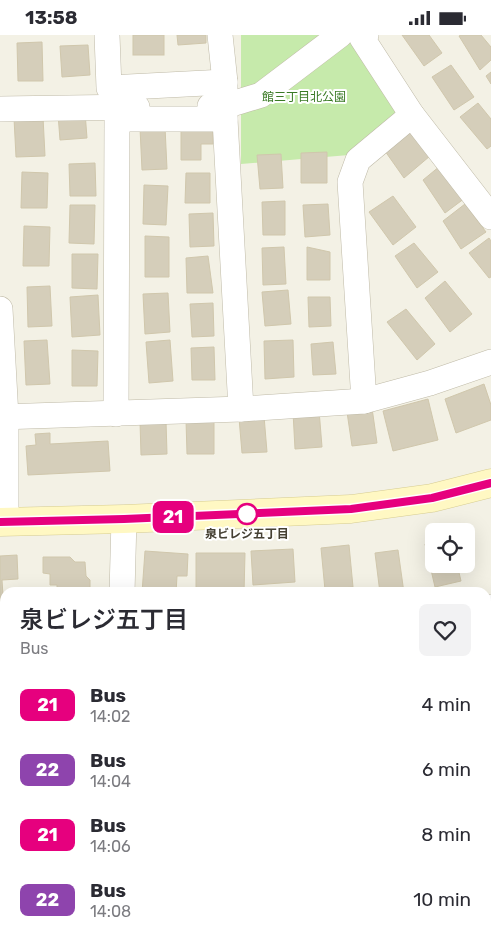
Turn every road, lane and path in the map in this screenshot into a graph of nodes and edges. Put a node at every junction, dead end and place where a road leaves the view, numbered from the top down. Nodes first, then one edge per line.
1 (107, 35) edge
2 (220, 35) edge
3 (340, 35) edge
4 (366, 35) edge
5 (225, 103) junction
6 (0, 109) edge
7 (412, 115) junction
8 (491, 217) edge
9 (0, 309) edge
10 (491, 362) edge
11 (364, 401) junction
12 (241, 409) junction
13 (116, 414) junction
14 (3, 417) edge
15 (491, 483) edge
16 (124, 519) junction
17 (3, 521) edge
18 (122, 587) edge

1 - 5 street
2 - 5 street
3 - 5 street
4 - 7 street
5 - 6 street
5 - 12 street
5 - 13 street
7 - 8 street
7 - 11 street
9 - 14 street
10 - 11 street
11 - 12 street
12 - 13 street
13 - 14 street
14 - 17 street
15 - 16 street
16 - 17 street
16 - 18 street

